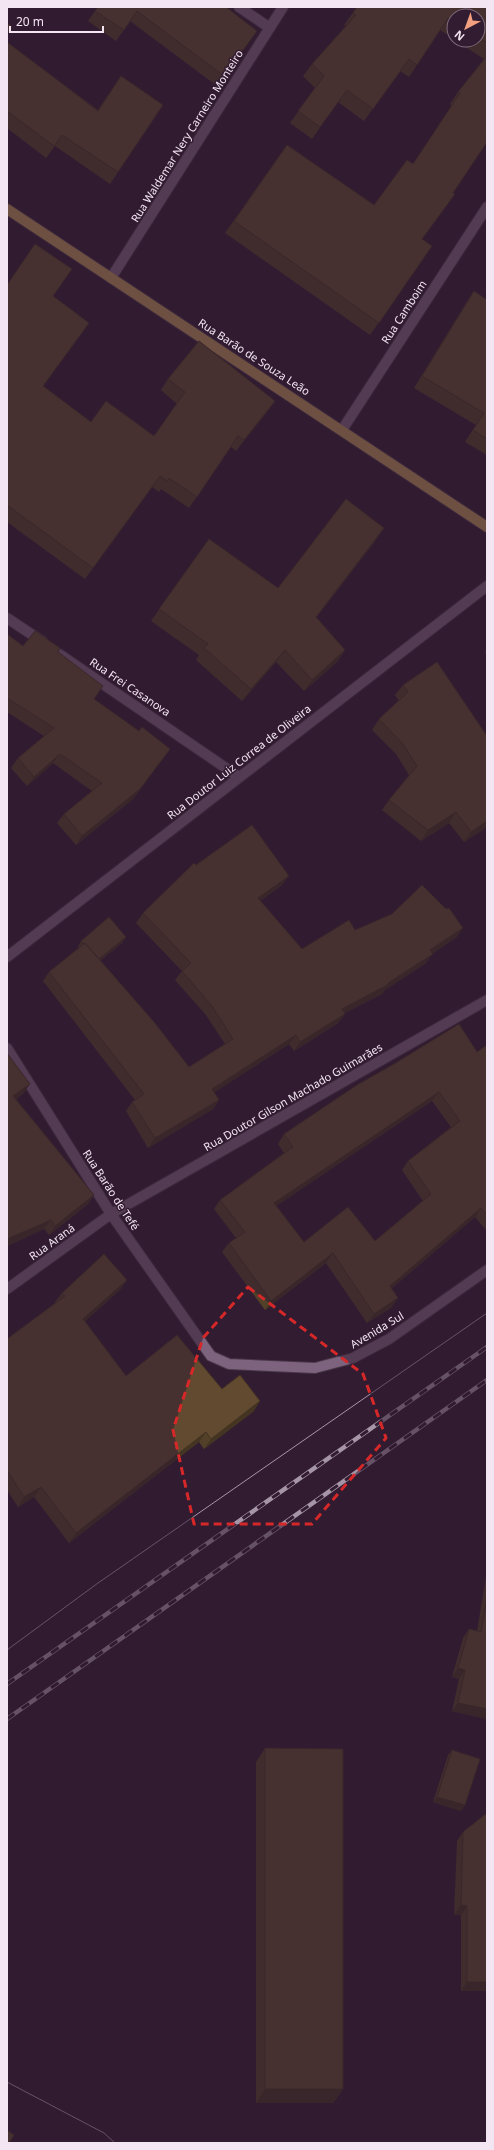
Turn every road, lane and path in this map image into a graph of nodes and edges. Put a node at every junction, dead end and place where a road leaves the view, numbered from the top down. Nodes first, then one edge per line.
1 (239, 7) edge
2 (283, 7) edge
3 (270, 28) junction
4 (487, 207) edge
5 (7, 209) edge
6 (112, 278) junction
7 (342, 430) junction
8 (487, 527) edge
9 (487, 586) edge
10 (7, 618) edge
11 (239, 777) junction
12 (7, 957) edge
13 (487, 1000) edge
14 (7, 1048) edge
15 (112, 1214) junction
16 (487, 1270) edge
17 (7, 1289) edge
18 (200, 1342) joint

1 - 3 street
2 - 3 street, Rua Waldemar Nery Carneiro Monteiro
3 - 6 street, Rua Waldemar Nery Carneiro Monteiro
4 - 7 street, Rua Camboim
5 - 6 main road, Rua Barão de Souza Leão
6 - 7 main road, Rua Barão de Souza Leão
7 - 8 main road, Rua Barão de Souza Leão
9 - 11 street, Rua Doutor Luiz Correa de Oliveira
10 - 11 street, Rua Frei Casanova
11 - 12 street, Rua Doutor Luiz Correa de Oliveira
13 - 15 street, Rua Doutor Gilson Machado Guimarães
14 - 15 street, Rua Barão de Tefé
15 - 17 street, Rua Araná
15 - 18 street, Rua Barão de Tefé
16 - 18 street, Avenida Sul

